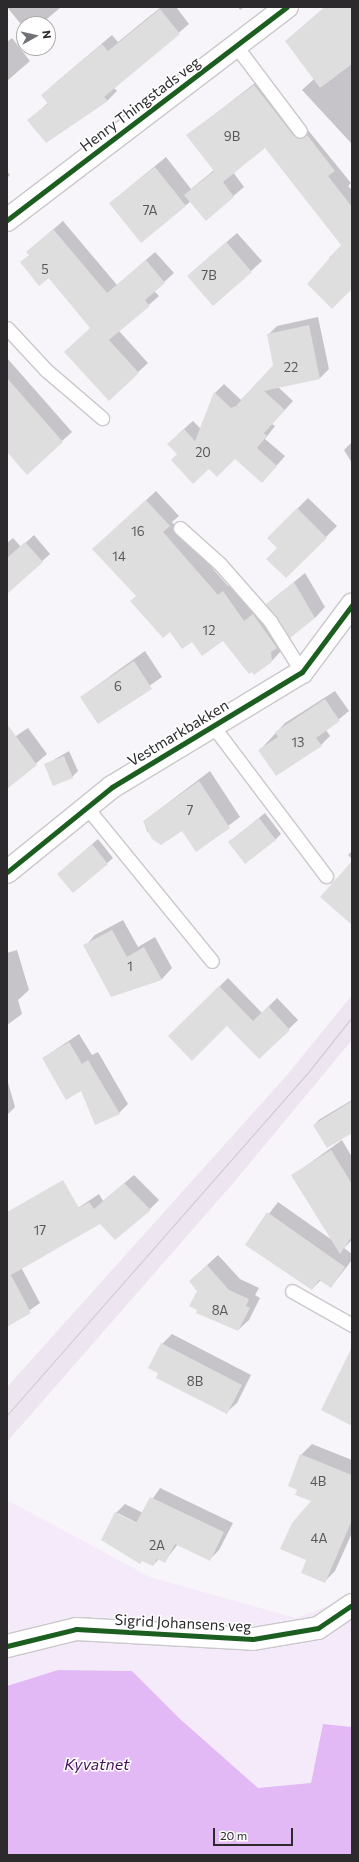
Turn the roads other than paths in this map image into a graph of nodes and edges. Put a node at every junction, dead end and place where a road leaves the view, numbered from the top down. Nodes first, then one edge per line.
1 (287, 7) edge
2 (236, 46) junction
3 (300, 131) dead end
4 (7, 220) edge
5 (7, 328) edge
6 (102, 418) dead end
7 (180, 528) dead end
8 (352, 605) edge
9 (302, 672) junction
10 (213, 726) junction
11 (88, 809) junction
12 (7, 872) edge
13 (326, 876) dead end
14 (212, 961) dead end
15 (292, 1291) dead end
16 (352, 1325) edge
17 (352, 1605) edge
18 (7, 1646) edge

1 - 2 street, Henry Thingstads veg
2 - 3 lane
2 - 4 street, Henry Thingstads veg
5 - 6 lane
7 - 9 lane
8 - 9 street, Vestmarkbakken
9 - 10 street, Vestmarkbakken
10 - 11 street, Vestmarkbakken
10 - 13 lane
11 - 12 street, Vestmarkbakken
11 - 14 lane
15 - 16 lane
17 - 18 street, Sigrid Johansens veg

